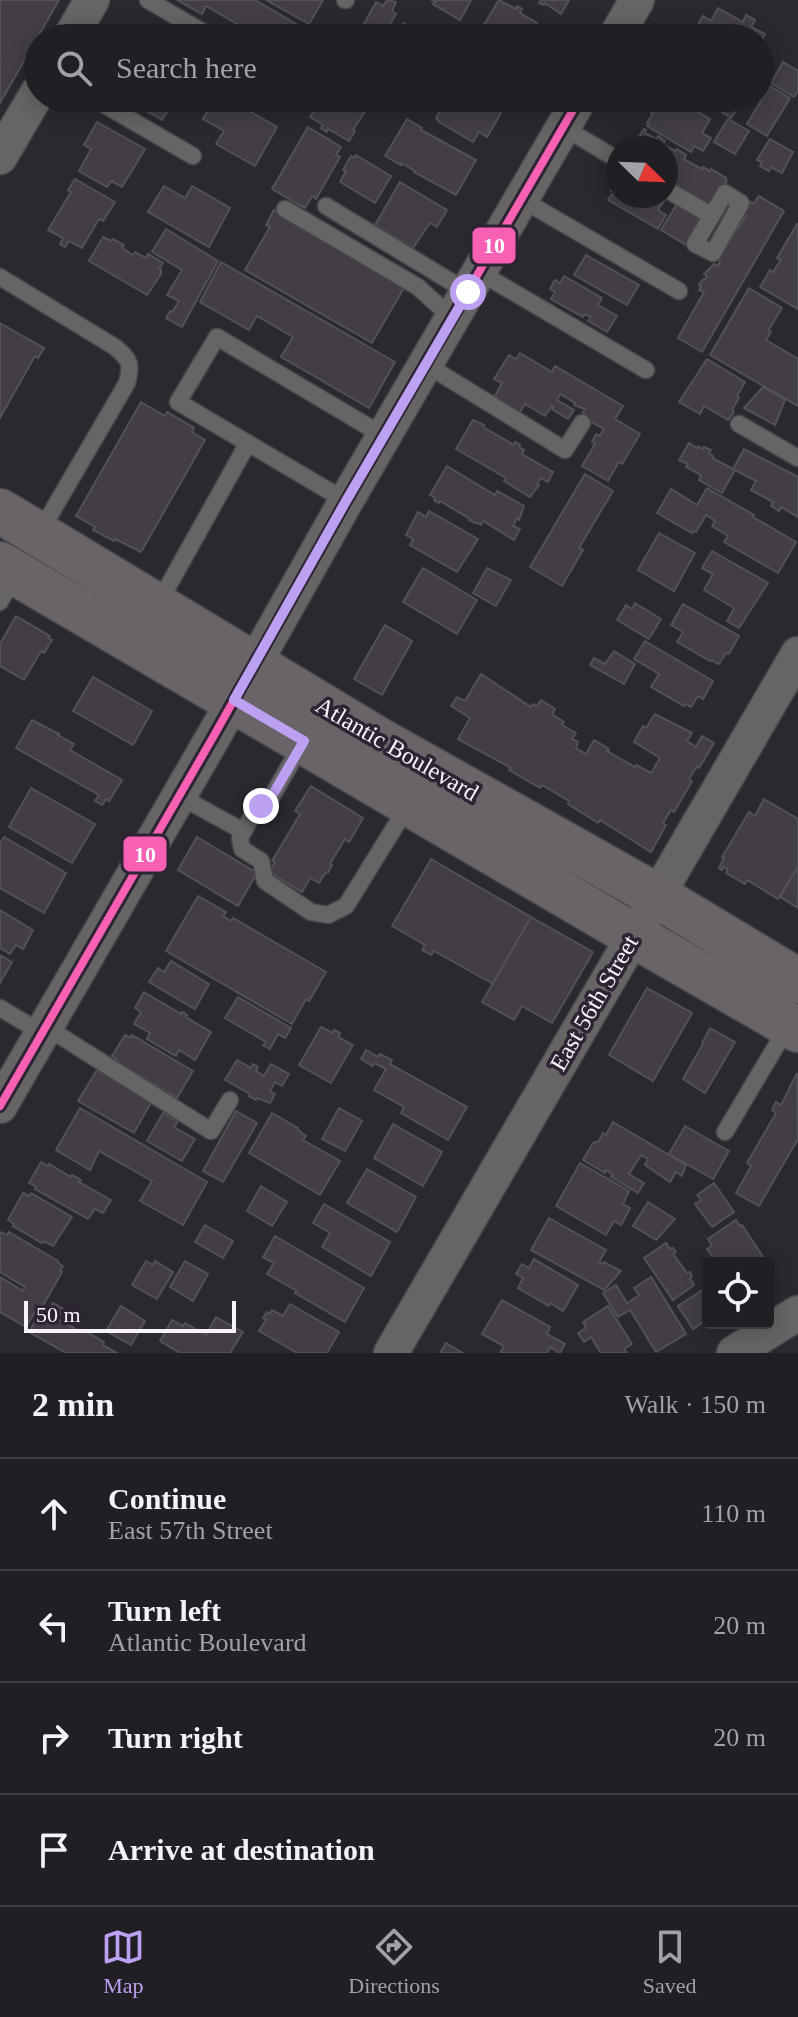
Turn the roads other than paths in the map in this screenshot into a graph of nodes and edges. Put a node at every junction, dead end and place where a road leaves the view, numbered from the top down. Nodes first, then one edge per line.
1 (92, 0) edge
2 (148, 0) edge
3 (637, 0) edge
4 (78, 24) edge
5 (189, 24) edge
6 (623, 24) edge
7 (26, 112) edge
8 (117, 112) edge
9 (572, 112) edge
10 (563, 127) junction
11 (606, 153) edge
12 (193, 156) dead end
13 (0, 157) edge
14 (678, 196) edge
15 (521, 199) junction
16 (326, 206) dead end
17 (285, 209) dead end
18 (712, 216) dead end
19 (0, 277) edge
20 (679, 291) dead end
21 (466, 294) junction
22 (425, 364) junction
23 (646, 370) dead end
24 (582, 423) dead end
25 (739, 424) dead end
26 (384, 436) junction
27 (248, 443) junction
28 (798, 458) edge
29 (346, 501) junction
30 (0, 511) edge
31 (38, 534) junction
32 (5, 580) edge
33 (157, 606) junction
34 (798, 654) edge
35 (243, 682) junction
36 (304, 741) junction
37 (179, 796) junction
38 (409, 803) junction
39 (243, 831) junction
40 (657, 896) junction
41 (633, 935) junction
42 (798, 981) edge
43 (0, 1008) edge
44 (793, 1027) edge
45 (44, 1030) junction
46 (230, 1100) dead end
47 (0, 1106) edge
48 (725, 1132) dead end
49 (798, 1313) edge
50 (391, 1353) edge
51 (734, 1353) edge

1 - 4 street
2 - 5 lane
3 - 6 street
7 - 13 street
8 - 12 lane
9 - 10 street
10 - 11 lane
10 - 15 street
14 - 18 lane
15 - 20 lane
15 - 21 street
16 - 21 lane
17 - 21 lane
19 - 31 lane
21 - 22 street
21 - 23 lane
22 - 24 lane
22 - 26 street
25 - 28 lane
26 - 27 lane
26 - 29 street
27 - 29 lane
27 - 33 lane
29 - 35 street
30 - 31 main road, Atlantic Boulevard
31 - 33 main road, Atlantic Boulevard
32 - 35 main road, Atlantic Boulevard
33 - 35 main road, Atlantic Boulevard
34 - 40 street, East 56th Street
35 - 36 main road, Atlantic Boulevard
35 - 37 street
35 - 40 main road, Atlantic Boulevard
36 - 38 main road, Atlantic Boulevard
36 - 39 lane
37 - 39 lane
37 - 45 street
38 - 39 lane
38 - 41 main road, Atlantic Boulevard
40 - 41 street, East 56th Street
40 - 42 main road, Atlantic Boulevard
41 - 44 main road, Atlantic Boulevard
41 - 50 street, East 56th Street
43 - 45 lane
44 - 48 lane
45 - 46 lane
45 - 47 street
49 - 51 street

